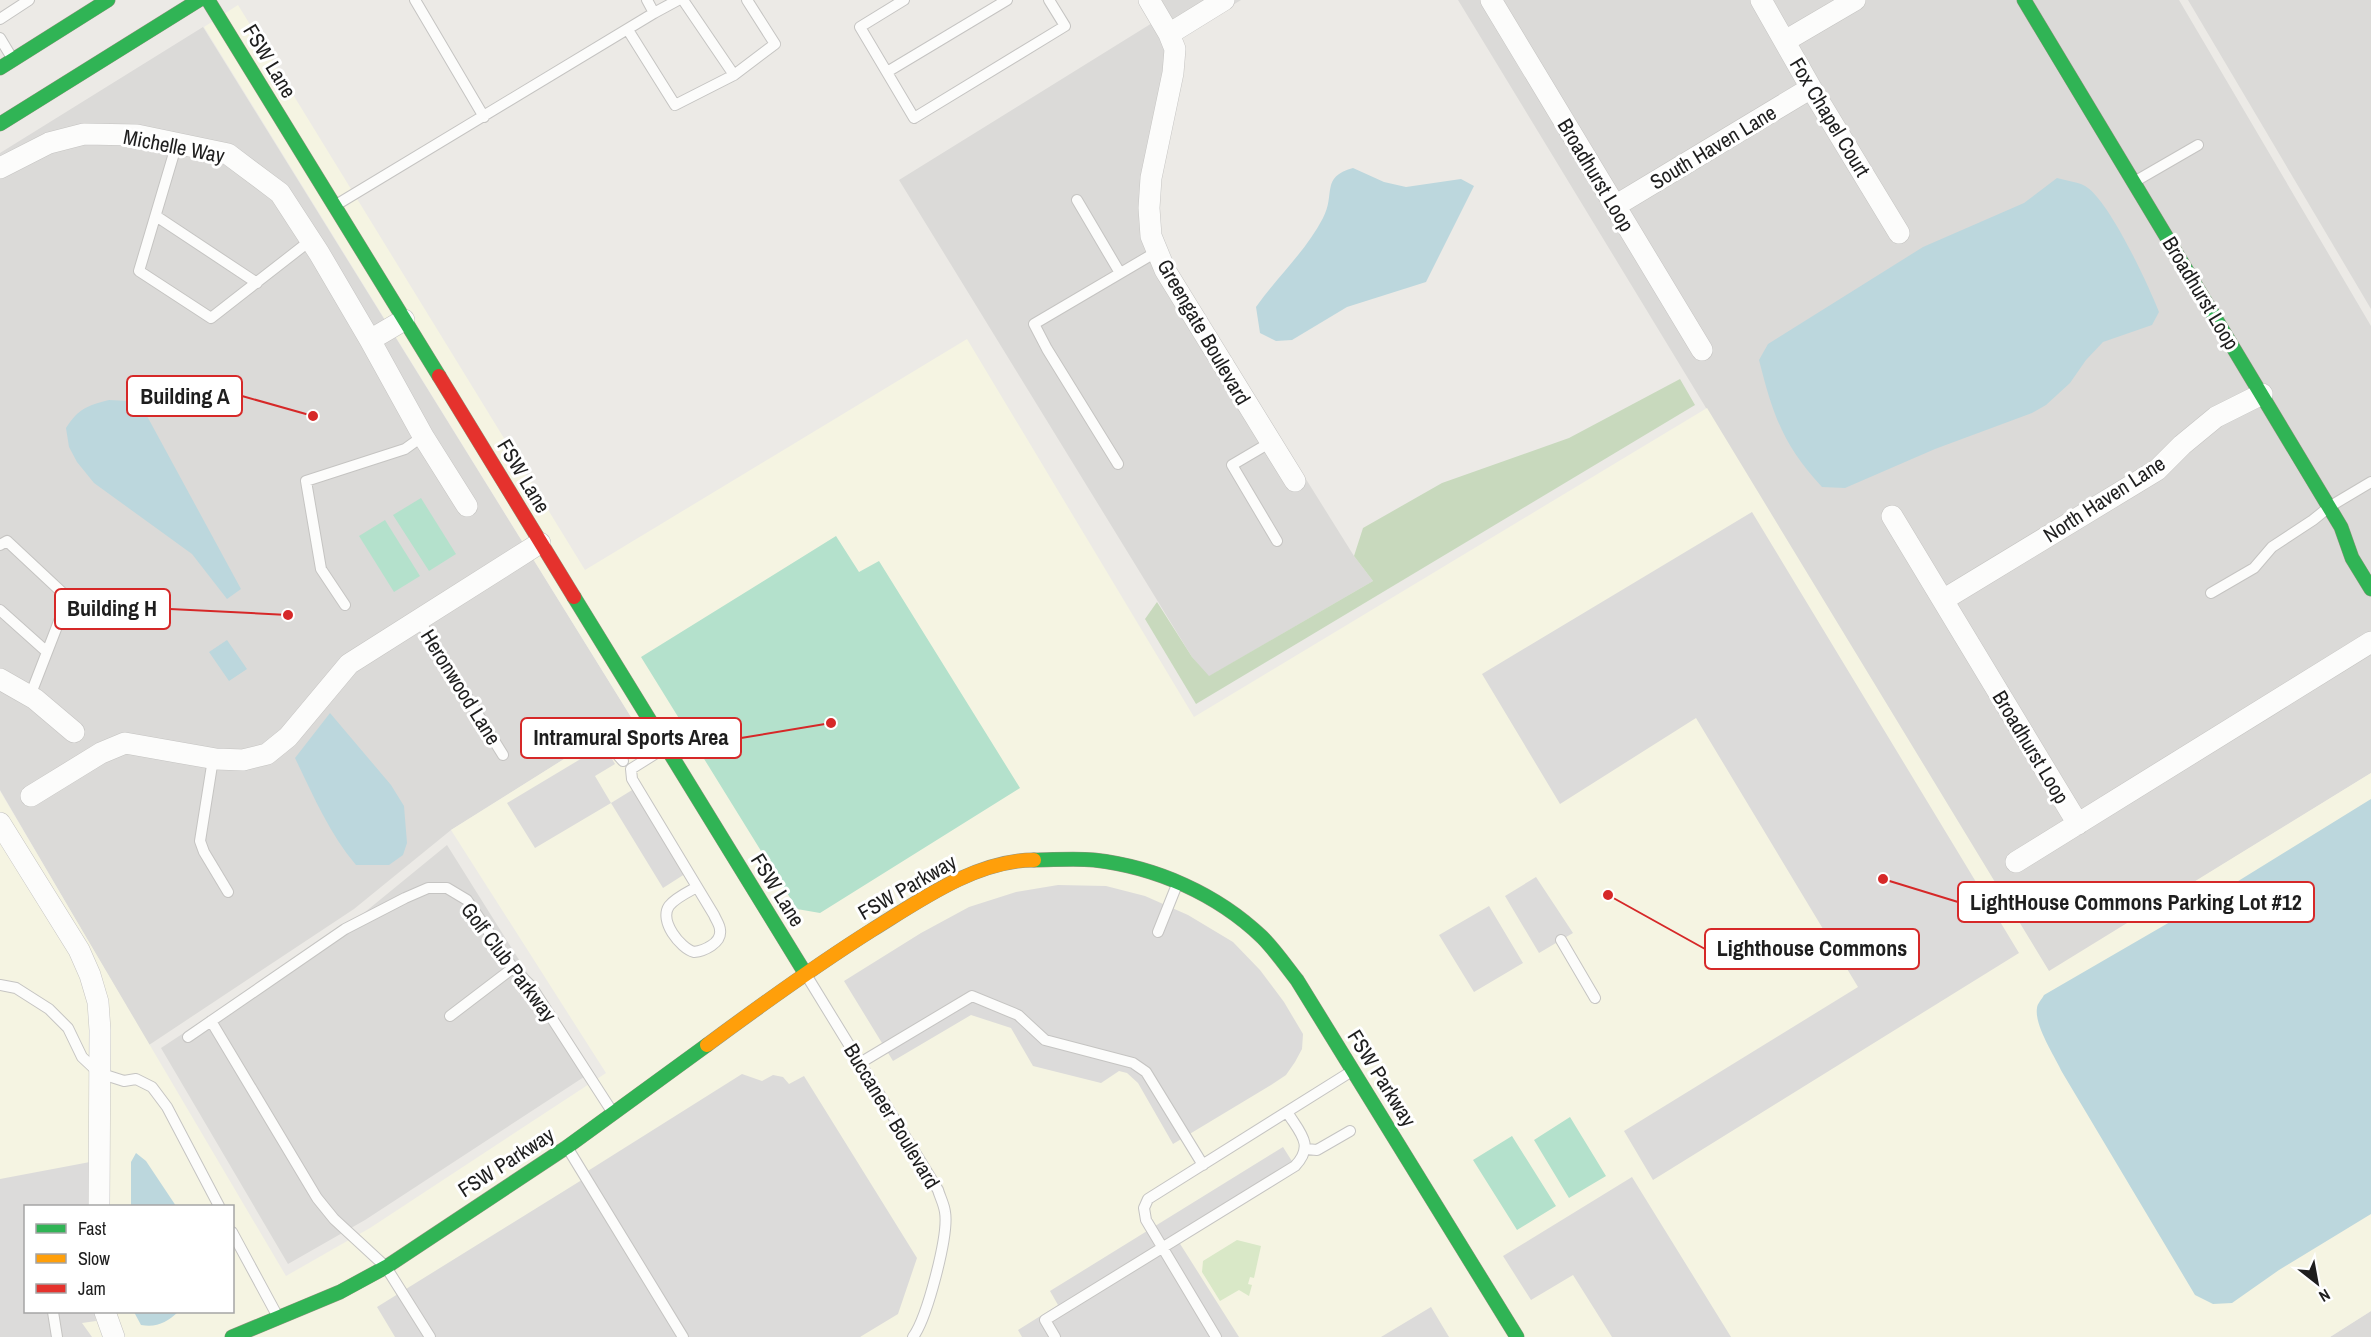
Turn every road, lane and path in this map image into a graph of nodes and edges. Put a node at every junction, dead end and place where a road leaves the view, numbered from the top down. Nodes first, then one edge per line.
1 (29, 0) edge
2 (108, 0) edge
3 (200, 0) edge
4 (208, 0) edge
5 (415, 0) edge
6 (647, 0) edge
7 (678, 0) edge
8 (683, 0) edge
9 (747, 0) edge
10 (904, 0) edge
11 (1007, 0) edge
12 (1049, 0) edge
13 (1149, 0) edge
14 (1491, 0) edge
15 (1761, 0) edge
16 (1855, 0) edge
17 (2024, 0) edge
18 (1213, 3) edge
19 (15, 4) edge
20 (654, 13) junction
21 (0, 19) edge
22 (628, 30) junction
23 (1169, 34) junction
24 (0, 38) edge
25 (1785, 41) junction
26 (13, 59) junction
27 (0, 68) edge
28 (887, 72) junction
29 (734, 75) junction
30 (1811, 88) junction
31 (484, 117) junction
32 (0, 124) edge
33 (177, 143) junction
34 (2198, 145) dead end
35 (0, 168) edge
36 (2134, 182) junction
37 (1077, 200) dead end
38 (334, 206) junction
39 (1615, 206) junction
40 (156, 216) junction
41 (1899, 233) dead end
42 (311, 240) junction
43 (1158, 251) junction
44 (1120, 273) junction
45 (257, 283) junction
46 (404, 320) junction
47 (370, 340) junction
48 (1702, 351) dead end
49 (2262, 394) junction
50 (423, 436) junction
51 (1270, 442) junction
52 (1118, 464) dead end
53 (1295, 481) dead end
54 (2371, 482) edge
55 (467, 506) dead end
56 (2329, 507) junction
57 (1892, 516) dead end
58 (1277, 541) dead end
59 (540, 543) junction
60 (0, 545) edge
61 (2371, 589) edge
62 (2211, 594) dead end
63 (1943, 600) junction
64 (345, 605) dead end
65 (0, 610) edge
66 (418, 620) junction
67 (2371, 642) edge
68 (47, 652) junction
69 (0, 679) edge
70 (30, 696) junction
71 (74, 732) dead end
72 (666, 747) junction
73 (615, 752) dead end
74 (503, 755) dead end
75 (213, 759) junction
76 (623, 761) dead end
77 (31, 796) dead end
78 (0, 823) edge
79 (2078, 824) junction
80 (2016, 862) dead end
81 (1179, 882) junction
82 (697, 887) junction
83 (228, 892) dead end
84 (1158, 932) dead end
85 (1561, 940) dead end
86 (513, 968) junction
87 (805, 973) junction
88 (0, 986) edge
89 (1595, 998) dead end
90 (450, 1016) dead end
91 (211, 1021) junction
92 (188, 1037) dead end
93 (860, 1063) junction
94 (1353, 1071) junction
95 (99, 1073) junction
96 (1287, 1112) junction
97 (613, 1113) junction
98 (1350, 1131) dead end
99 (567, 1147) junction
100 (1306, 1149) junction
101 (1203, 1165) junction
102 (99, 1205) edge
103 (218, 1205) edge
104 (234, 1236) edge
105 (1163, 1248) junction
106 (386, 1267) junction
107 (53, 1313) edge
108 (106, 1313) edge
109 (278, 1318) junction
110 (57, 1337) edge
111 (114, 1337) edge
112 (232, 1337) edge
113 (430, 1337) edge
114 (683, 1337) edge
115 (913, 1337) edge
116 (1055, 1337) edge
117 (1216, 1337) edge
118 (1517, 1337) edge

1 - 19 lane
2 - 26 street
3 - 32 street
4 - 38 street, FSW Lane
5 - 31 lane
6 - 20 lane
7 - 20 lane
8 - 29 lane
9 - 29 lane
10 - 28 lane
11 - 28 lane
12 - 28 lane
13 - 23 street, Greengate Boulevard
14 - 39 street, Broadhurst Loop
15 - 25 street, Fox Chapel Court
16 - 25 street
17 - 36 street, Broadhurst Loop
18 - 23 street
19 - 21 lane
20 - 22 lane
22 - 29 lane
22 - 31 lane
23 - 43 street, Greengate Boulevard
24 - 26 lane
25 - 30 street, Fox Chapel Court
26 - 27 street
30 - 39 street, South Haven Lane
30 - 41 street, Fox Chapel Court
31 - 38 lane
33 - 35 street, Michelle Way
33 - 40 lane
33 - 42 street, Michelle Way
34 - 36 lane
36 - 49 street, Broadhurst Loop
37 - 44 lane
38 - 46 street, FSW Lane
39 - 48 street, Broadhurst Loop
40 - 45 lane
40 - 45 lane
42 - 45 lane
42 - 47 street, Michelle Way
43 - 44 lane
43 - 51 street, Greengate Boulevard
44 - 52 lane
46 - 47 street
46 - 59 street, FSW Lane
47 - 50 street, Michelle Way
49 - 56 street, Broadhurst Loop
49 - 63 street, North Haven Lane
50 - 55 street, Michelle Way
50 - 64 lane
51 - 53 street, Greengate Boulevard
51 - 58 lane
54 - 56 lane
56 - 61 street, Broadhurst Loop
56 - 62 lane
57 - 63 street, Broadhurst Loop
59 - 66 street, Heronwood Lane
59 - 72 street, FSW Lane
60 - 68 lane
63 - 79 street, Broadhurst Loop
65 - 68 lane
66 - 74 lane, Heronwood Lane
66 - 75 street, Heronwood Lane
67 - 79 street, Broadhurst Loop
68 - 70 lane
69 - 70 street
70 - 71 street
72 - 82 lane
72 - 87 street, FSW Lane
73 - 76 lane
75 - 77 street, Heronwood Lane
75 - 83 lane
78 - 95 street
79 - 80 street, Broadhurst Loop
81 - 84 lane
81 - 87 street, FSW Parkway
81 - 94 street, FSW Parkway
82 - 82 lane
85 - 89 lane
86 - 90 lane
86 - 91 lane, Golf Club Parkway
86 - 97 lane, Golf Club Parkway
87 - 93 lane, Buccaneer Boulevard
87 - 97 street, FSW Parkway
88 - 95 lane
91 - 92 lane, Golf Club Parkway
91 - 106 lane
93 - 101 lane
93 - 115 lane, Buccaneer Boulevard
94 - 96 lane
94 - 118 street, FSW Parkway
95 - 102 street
95 - 103 lane
96 - 100 lane
96 - 101 lane
97 - 99 street, FSW Parkway
98 - 100 lane
99 - 106 street, FSW Parkway
99 - 114 lane
100 - 105 lane
101 - 105 lane
104 - 109 lane
105 - 116 lane
105 - 117 lane
106 - 109 street, FSW Parkway
106 - 113 lane
107 - 110 lane
108 - 111 street
109 - 112 street, FSW Parkway

